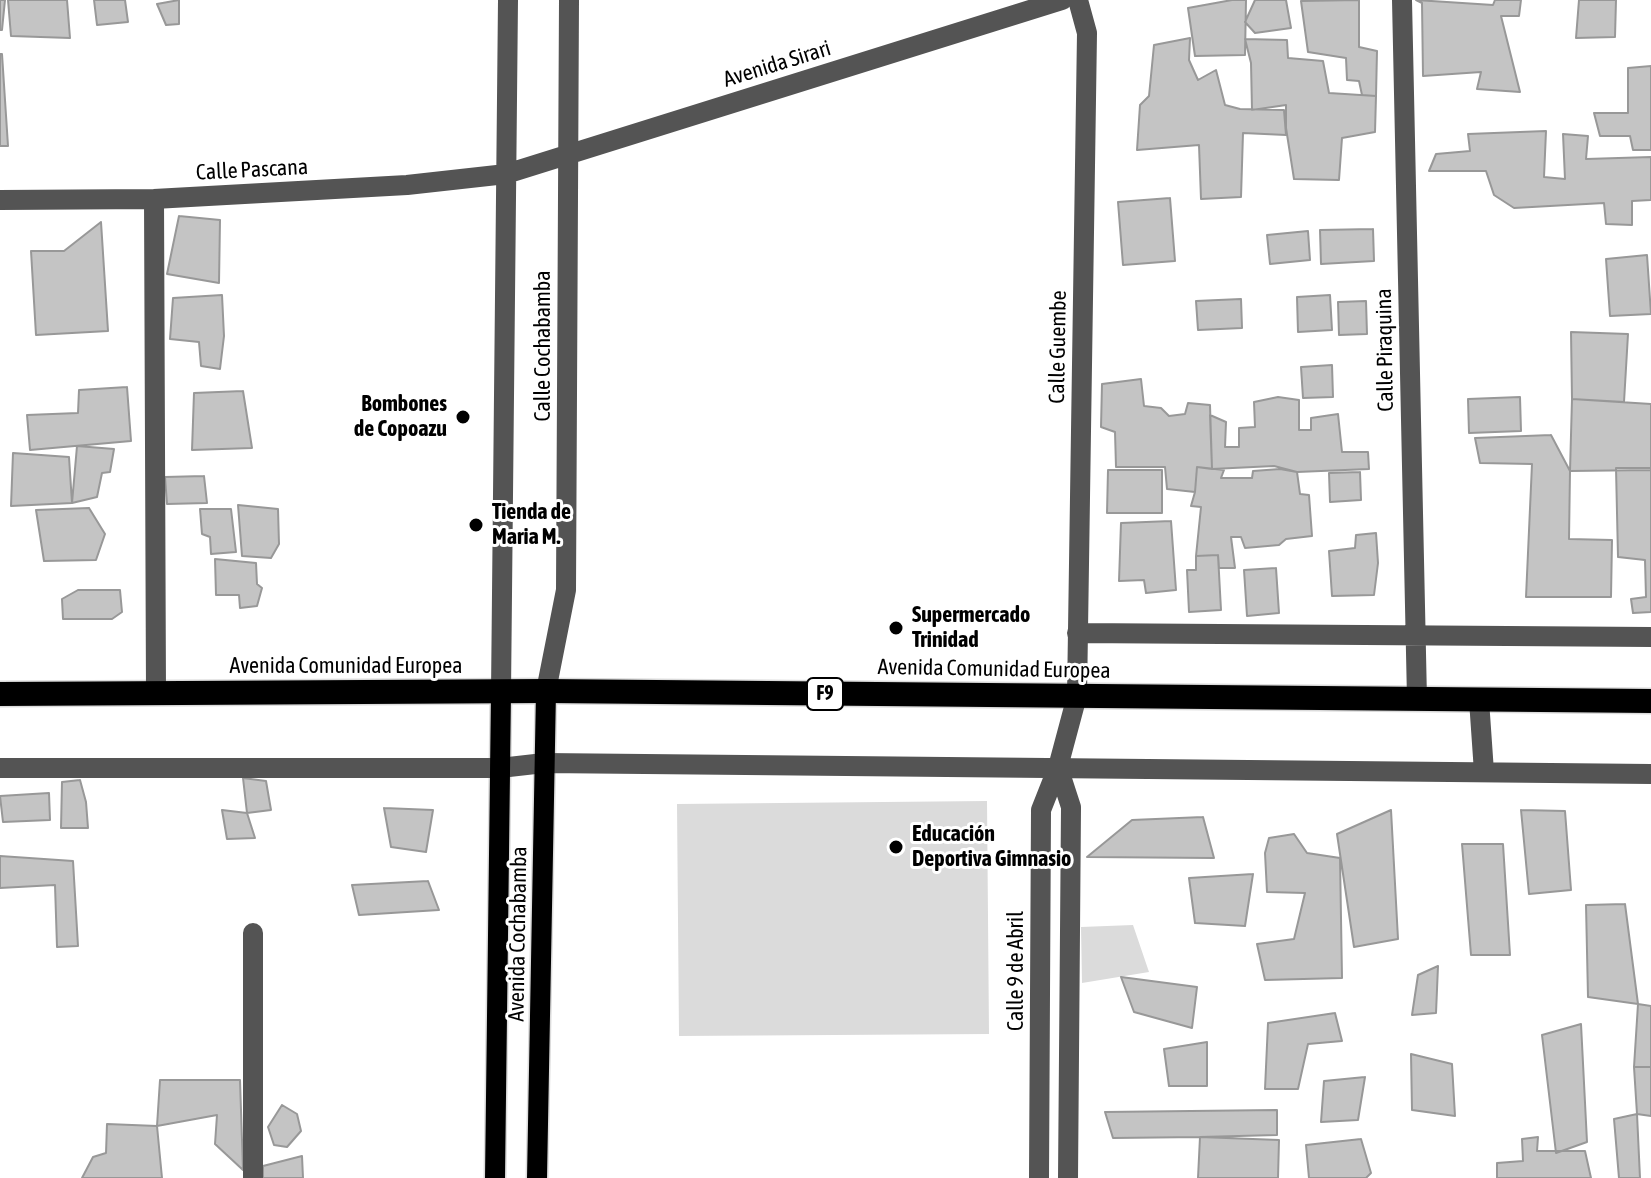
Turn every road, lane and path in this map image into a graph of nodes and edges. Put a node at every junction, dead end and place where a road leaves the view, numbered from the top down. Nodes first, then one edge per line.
1 (508, 0) edge
2 (569, 0) edge
3 (1062, 0) edge
4 (1078, 0) edge
5 (1402, 0) edge
6 (568, 154) junction
7 (506, 174) junction
8 (154, 199) junction
9 (0, 200) edge
10 (1077, 633) junction
11 (1415, 636) junction
12 (1651, 637) edge
13 (546, 691) junction
14 (156, 692) junction
15 (501, 692) junction
16 (0, 694) edge
17 (1077, 696) junction
18 (1417, 699) junction
19 (1479, 700) junction
20 (1651, 701) edge
21 (544, 763) junction
22 (1058, 767) junction
23 (0, 768) edge
24 (500, 768) junction
25 (1484, 772) junction
26 (1651, 774) edge
27 (253, 933) dead end
28 (253, 1178) edge
29 (495, 1178) edge
30 (537, 1178) edge
31 (1039, 1178) edge
32 (1068, 1178) edge

1 - 7 street, Calle Cochabamba
2 - 6 street, Calle Cochabamba
3 - 6 street, Avenida Sirari
4 - 10 street, Calle Guembe
5 - 11 street, Calle Piraquina
6 - 7 street, Avenida Sirari
6 - 13 street, Calle Cochabamba
7 - 8 street, Calle Pascana
7 - 15 street, Calle Cochabamba
8 - 9 street, Calle Pascana
8 - 14 street
10 - 11 street
10 - 17 street, Calle Guembe
11 - 12 street
11 - 18 street, Calle Piraquina
13 - 15 highway, Avenida Comunidad Europea / F9
13 - 17 highway, Avenida Comunidad Europea / F9
13 - 21 main road, Avenida Cochabamba
14 - 15 highway, Avenida Comunidad Europea / F9
14 - 16 highway, Avenida Comunidad Europea / F9
15 - 24 main road, Avenida Cochabamba
17 - 18 highway, Avenida Comunidad Europea / F9
17 - 22 street, Calle 9 de Abril
18 - 19 highway, Avenida Comunidad Europea / F9
19 - 20 highway, Avenida Comunidad Europea / F9
19 - 25 street
21 - 22 street
21 - 24 street
21 - 30 main road, Avenida Cochabamba
22 - 25 street
22 - 31 street, Calle 9 de Abril
22 - 32 street
23 - 24 street
24 - 29 main road, Avenida Cochabamba
25 - 26 street
27 - 28 street

